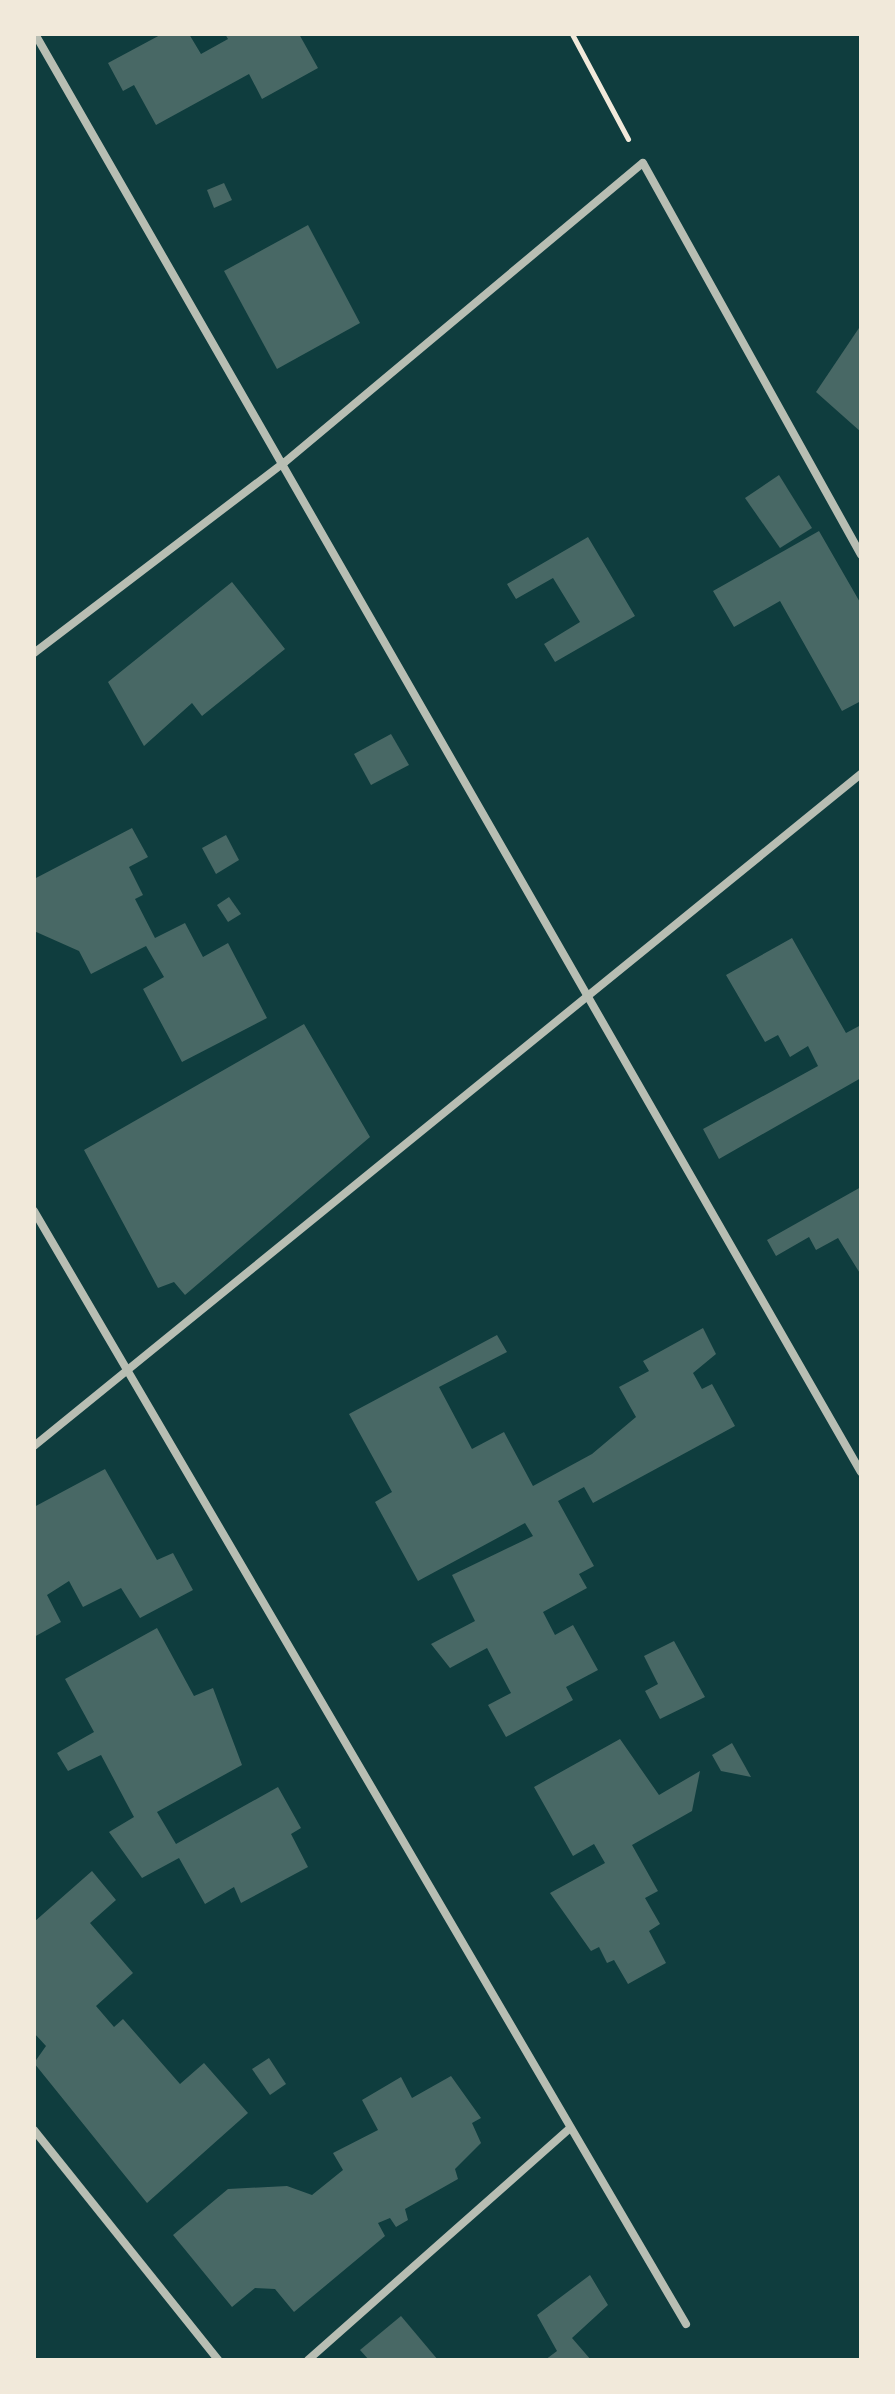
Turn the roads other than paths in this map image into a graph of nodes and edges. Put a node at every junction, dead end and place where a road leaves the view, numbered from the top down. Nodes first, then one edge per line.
1 (35, 34) edge
2 (285, 462) junction
3 (861, 554) edge
4 (34, 653) edge
5 (861, 774) edge
6 (588, 996) junction
7 (34, 1211) edge
8 (128, 1370) junction
9 (34, 1446) edge
10 (861, 1472) edge
11 (570, 2128) junction
12 (34, 2130) edge
13 (686, 2324) dead end
14 (218, 2360) edge
15 (308, 2360) edge

1 - 2 street
2 - 3 street
2 - 4 street
2 - 6 street
5 - 6 street
6 - 8 street
6 - 10 street
7 - 8 street
8 - 9 street
8 - 11 street
11 - 13 street
11 - 15 street
12 - 14 street

